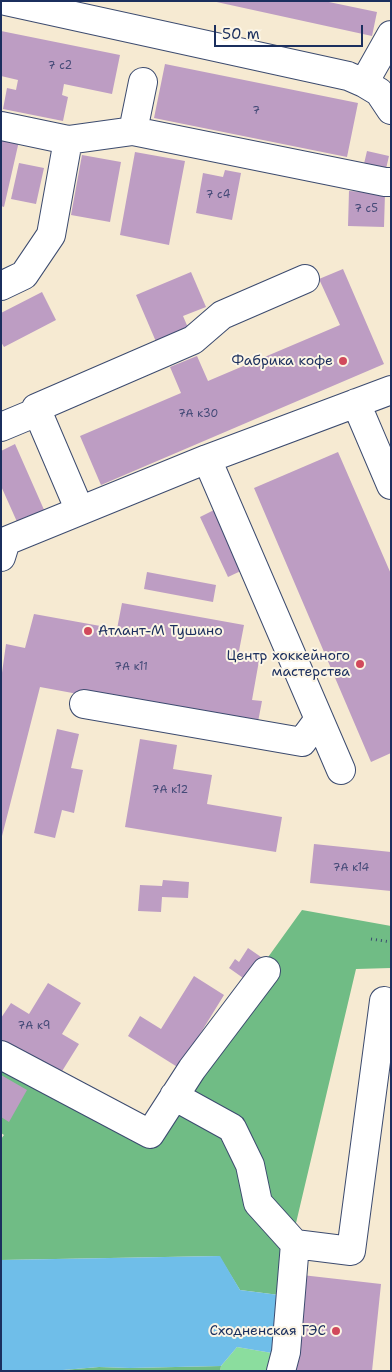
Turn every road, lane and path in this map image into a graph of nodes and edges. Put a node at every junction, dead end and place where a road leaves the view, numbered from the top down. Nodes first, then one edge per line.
1 (6, 1) edge
2 (391, 35) edge
3 (143, 82) dead end
4 (364, 83) junction
5 (391, 110) edge
6 (1, 126) edge
7 (133, 131) junction
8 (68, 140) junction
9 (391, 182) edge
10 (305, 279) dead end
11 (1, 286) edge
12 (391, 390) edge
13 (356, 403) junction
14 (37, 412) junction
15 (1, 427) edge
16 (207, 459) junction
17 (391, 485) edge
18 (80, 510) junction
19 (1, 557) edge
20 (84, 704) dead end
21 (319, 719) junction
22 (341, 770) dead end
23 (371, 939) dead end
24 (391, 942) edge
25 (266, 971) dead end
26 (384, 1001) dead end
27 (1, 1055) edge
28 (174, 1096) junction
29 (294, 1244) junction
30 (282, 1371) edge

1 - 4 street
2 - 4 street
3 - 7 street
4 - 5 street
6 - 8 street
7 - 8 street
7 - 9 street
8 - 11 street
10 - 14 street
12 - 13 street
13 - 16 street
13 - 17 street
14 - 15 street
14 - 18 street
16 - 18 street
16 - 21 street
18 - 19 street
20 - 21 street
21 - 22 street
23 - 24 path
25 - 28 street
26 - 29 street
27 - 28 street
28 - 29 street
29 - 30 street

